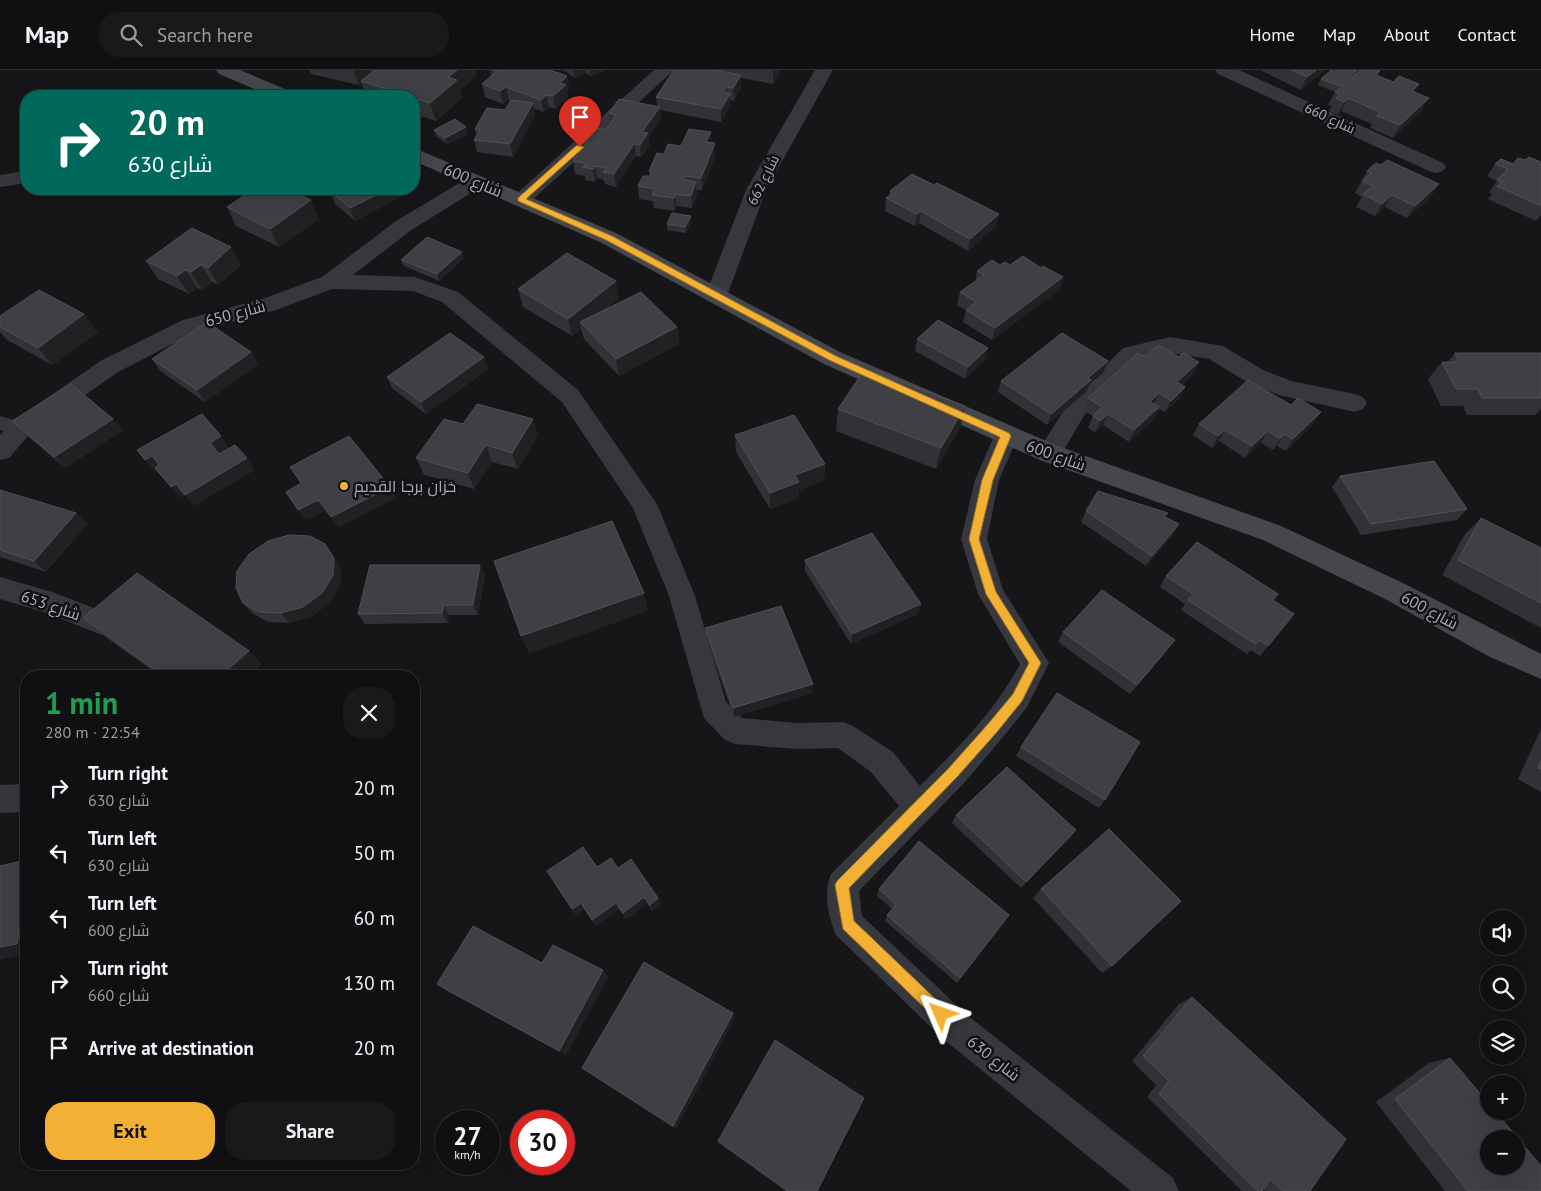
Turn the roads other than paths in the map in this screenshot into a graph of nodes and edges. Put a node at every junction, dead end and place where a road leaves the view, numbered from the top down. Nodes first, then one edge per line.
1 (225, 70) edge
2 (666, 70) edge
3 (824, 70) edge
4 (1224, 70) edge
5 (272, 90) edge
6 (420, 157) edge
7 (1436, 166) dead end
8 (20, 177) edge
9 (0, 181) edge
10 (475, 182) junction
11 (521, 200) junction
12 (330, 282) junction
13 (716, 296) junction
14 (1355, 403) dead end
15 (10, 426) edge
16 (1006, 436) junction
17 (0, 451) edge
18 (1049, 453) junction
19 (0, 588) edge
20 (102, 623) edge
21 (1541, 666) edge
22 (20, 798) edge
23 (0, 799) edge
24 (918, 807) junction
25 (1160, 1191) edge

1 - 5 main road
2 - 11 street
3 - 13 street, شارع 662
4 - 7 street, شارع 660
6 - 10 main road, شارع 600
8 - 9 street
10 - 11 main road, شارع 600
10 - 12 street, شارع 650
11 - 13 main road, شارع 600
12 - 15 street, شارع 650
12 - 24 street
13 - 16 main road, شارع 600
14 - 18 street
15 - 17 street, شارع 650
16 - 18 main road, شارع 600
16 - 24 street, شارع 630
18 - 21 main road, شارع 600
19 - 20 street, شارع 653
22 - 23 street
24 - 25 street, شارع 630

